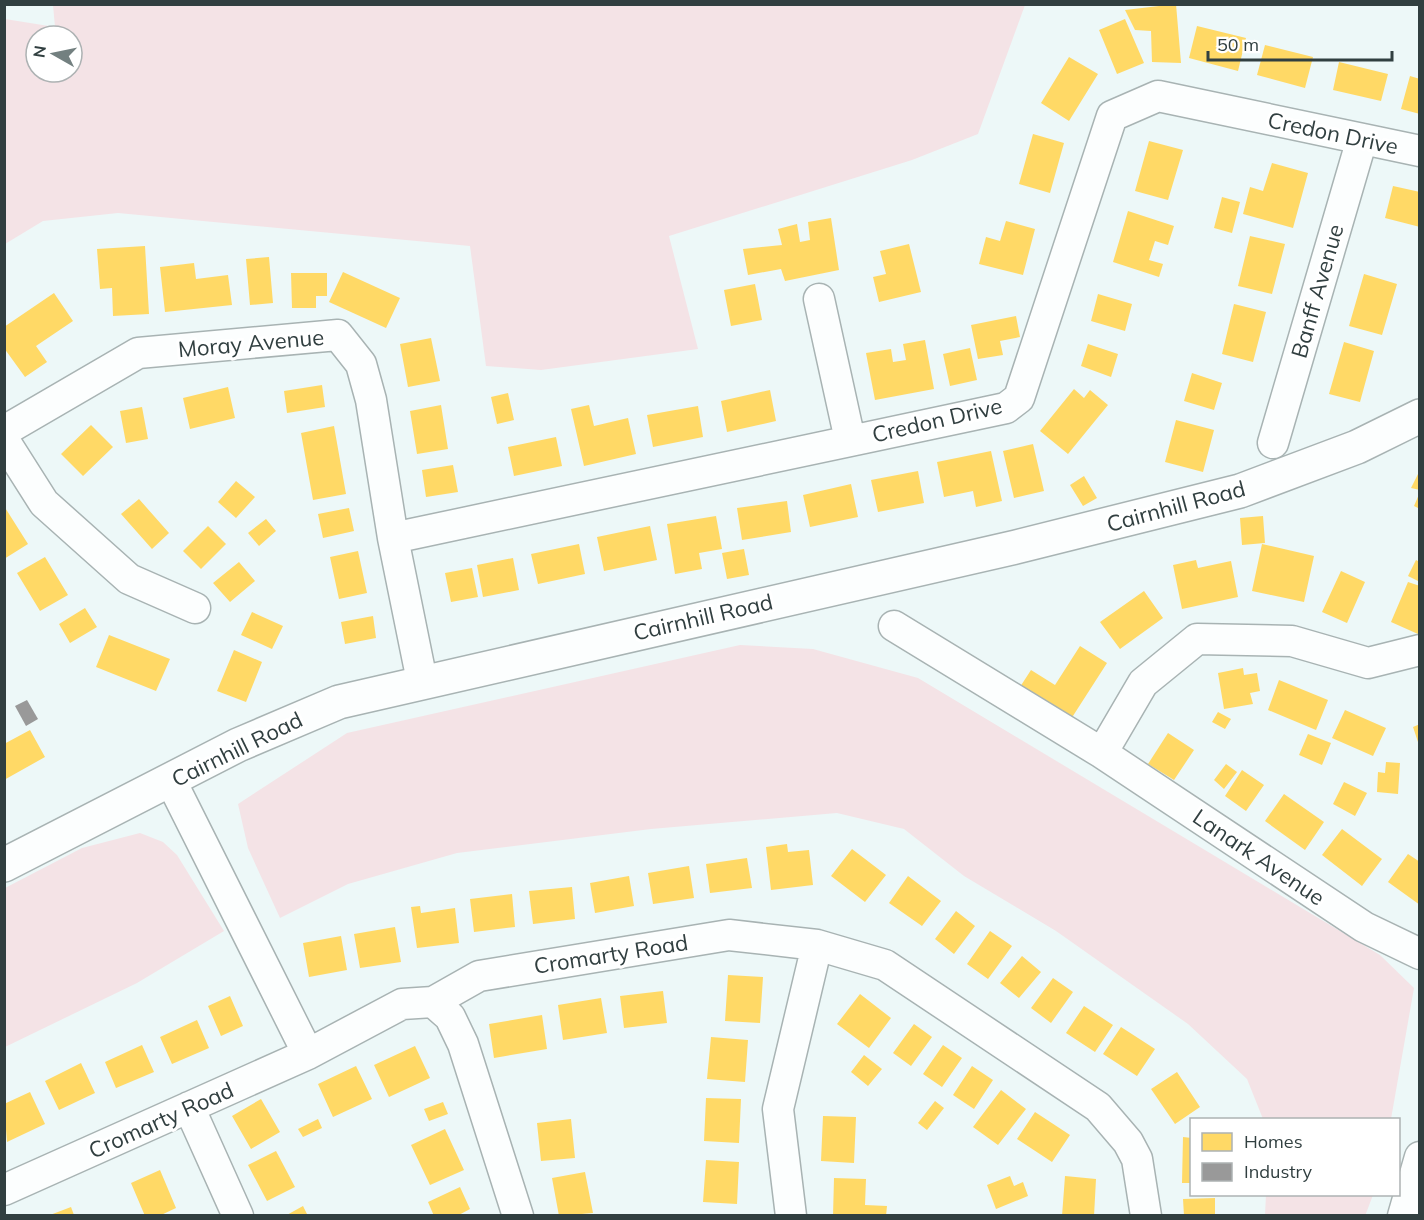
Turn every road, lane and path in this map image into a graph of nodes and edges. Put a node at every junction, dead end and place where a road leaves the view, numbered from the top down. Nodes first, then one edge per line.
1 (1362, 139) junction
2 (1419, 151) edge
3 (819, 299) dead end
4 (1419, 416) edge
5 (4, 431) edge
6 (4, 440) edge
7 (850, 440) junction
8 (1273, 443) dead end
9 (393, 538) junction
10 (195, 608) dead end
11 (894, 626) dead end
12 (1419, 650) edge
13 (422, 681) junction
14 (1102, 753) junction
15 (171, 781) junction
16 (4, 865) edge
17 (817, 945) junction
18 (1419, 954) edge
19 (433, 1002) junction
20 (308, 1054) junction
21 (189, 1107) junction
22 (1419, 1157) edge
23 (4, 1190) edge
24 (238, 1215) edge
25 (518, 1215) edge
26 (791, 1215) edge
27 (1146, 1215) edge
28 (1403, 1215) edge

1 - 2 street, Credon Drive
1 - 7 street, Credon Drive
1 - 8 street, Banff Avenue
3 - 7 street
4 - 13 main road, Cairnhill Road
5 - 9 street, Moray Avenue
6 - 10 street
7 - 9 street, Credon Drive
9 - 13 street, Moray Avenue
11 - 14 street, Lanark Avenue
12 - 14 street
13 - 15 main road, Cairnhill Road
14 - 18 street, Lanark Avenue
15 - 16 main road, Cairnhill Road
15 - 20 street
17 - 19 street, Cromarty Road
17 - 26 street
17 - 27 street, Cromarty Road
19 - 20 street, Cromarty Road
19 - 25 street
20 - 21 street, Cromarty Road
21 - 23 street, Cromarty Road
21 - 24 street
22 - 28 street

